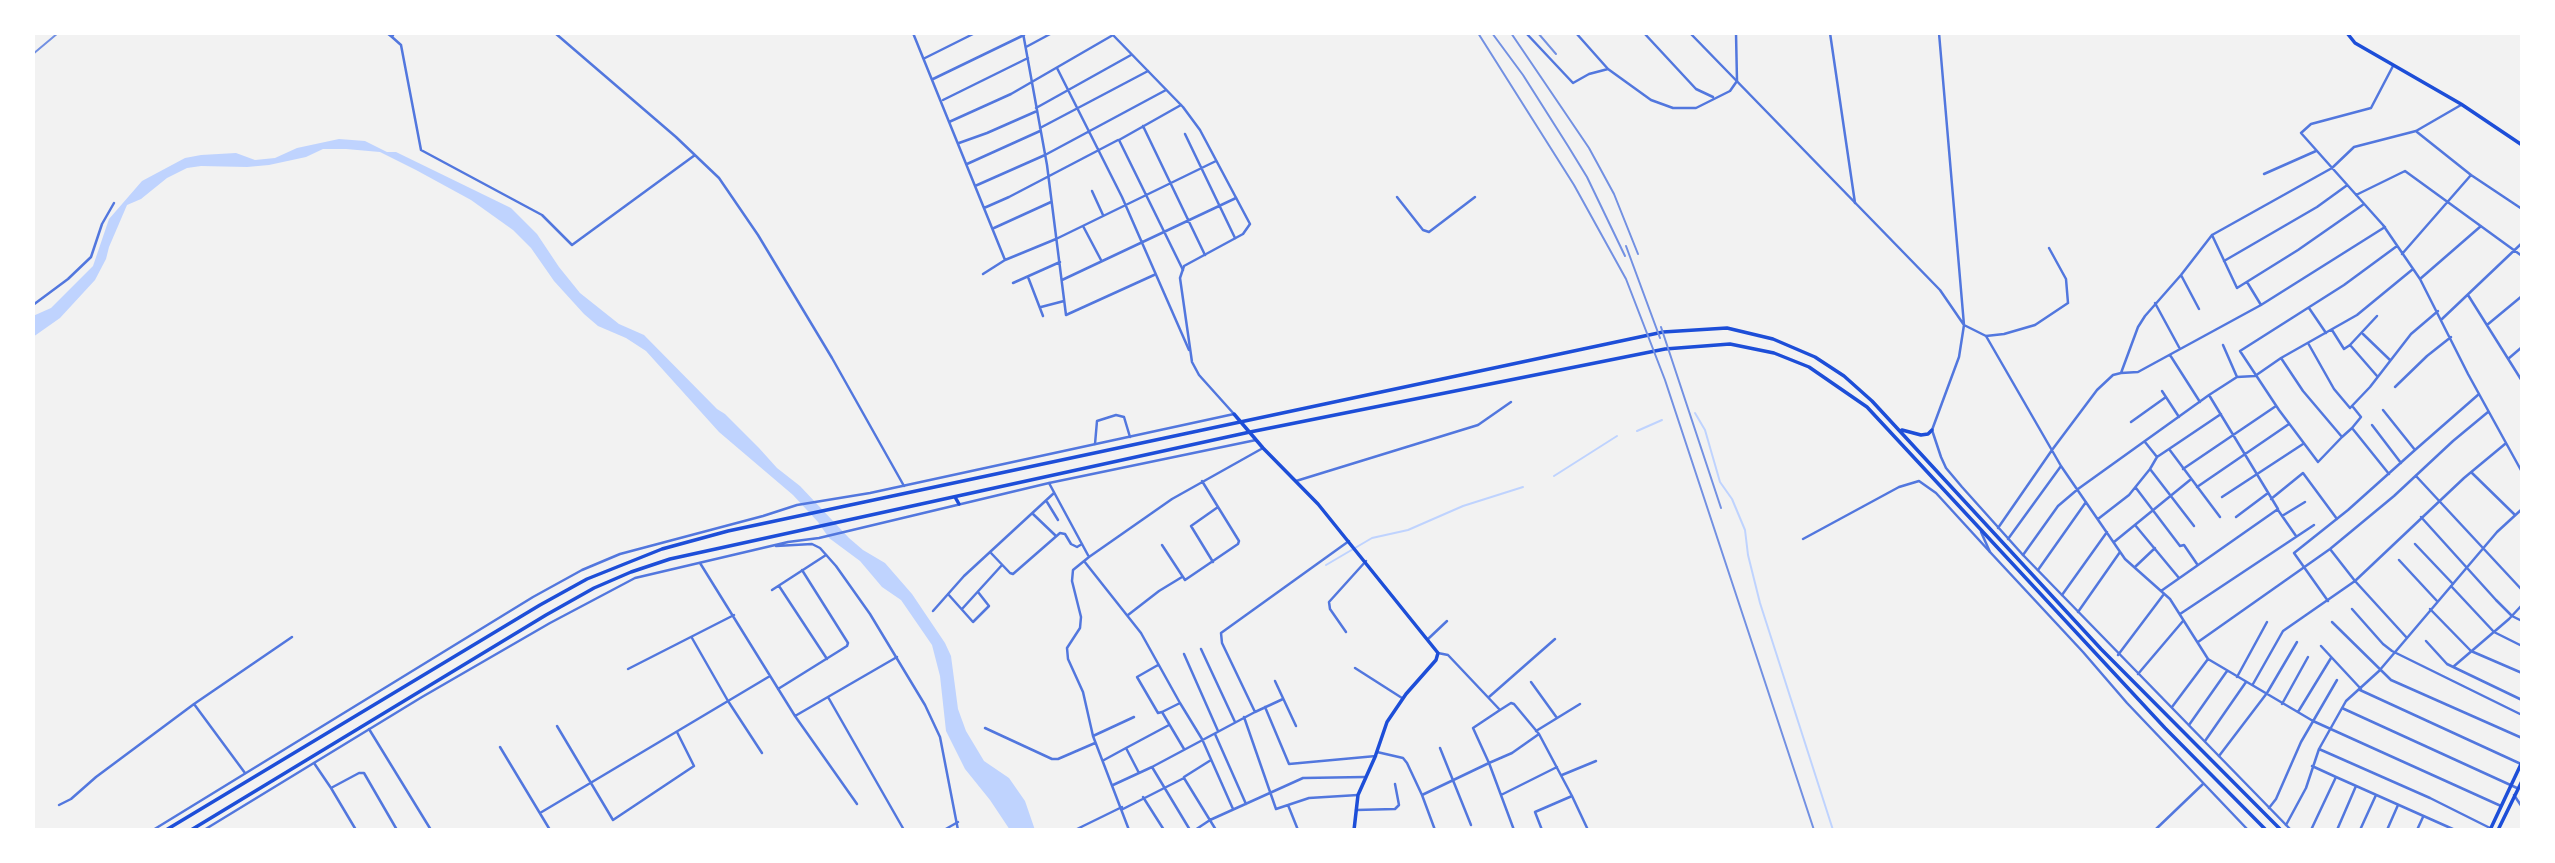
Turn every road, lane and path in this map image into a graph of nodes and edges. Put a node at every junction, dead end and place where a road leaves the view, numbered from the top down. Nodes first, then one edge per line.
1 (387, 33) edge
2 (555, 33) edge
3 (921, 33) edge
4 (975, 33) edge
5 (1052, 33) edge
6 (1526, 33) edge
7 (1576, 33) edge
8 (1644, 33) edge
9 (1690, 33) edge
10 (1735, 33) edge
11 (1830, 33) edge
12 (1939, 33) edge
13 (2347, 33) edge
14 (1023, 34) edge
15 (1112, 34) edge
16 (393, 35) edge
17 (914, 35) edge
18 (1026, 47) junction
19 (1132, 55) junction
20 (925, 58) junction
21 (1028, 58) junction
22 (2393, 66) junction
23 (1057, 68) junction
24 (1608, 69) junction
25 (1148, 71) junction
26 (933, 79) junction
27 (1032, 81) junction
28 (1737, 82) junction
29 (1166, 89) junction
30 (1068, 90) junction
31 (1714, 98) junction
32 (942, 100) junction
33 (2462, 104) junction
34 (1181, 105) junction
35 (1078, 108) junction
36 (1037, 109) junction
37 (949, 122) junction
38 (1143, 126) junction
39 (1040, 129) junction
40 (1090, 131) junction
41 (2417, 131) junction
42 (1185, 134) dead end
43 (1119, 140) junction
44 (958, 143) junction
45 (2522, 145) edge
46 (1099, 151) junction
47 (2316, 151) junction
48 (695, 155) junction
49 (1045, 155) junction
50 (1216, 161) junction
51 (966, 164) junction
52 (1201, 168) junction
53 (2332, 168) junction
54 (2264, 174) dead end
55 (2471, 175) junction
56 (1048, 178) junction
57 (1171, 183) junction
58 (975, 186) junction
59 (2347, 186) junction
60 (1092, 191) dead end
61 (1146, 195) junction
62 (2356, 195) junction
63 (1397, 197) dead end
64 (1475, 197) dead end
65 (1236, 198) junction
66 (1051, 202) junction
67 (2448, 202) junction
68 (114, 203) dead end
69 (1855, 203) junction
70 (2364, 204) junction
71 (1126, 205) junction
72 (1219, 205) junction
73 (984, 208) junction
74 (2522, 209) edge
75 (1103, 215) junction
76 (1188, 220) junction
77 (1083, 226) junction
78 (2481, 226) junction
79 (2385, 227) junction
80 (992, 229) junction
81 (1163, 233) junction
82 (2211, 234) junction
83 (1235, 238) junction
84 (1056, 239) junction
85 (1141, 243) junction
86 (2522, 243) edge
87 (2397, 246) junction
88 (2049, 248) dead end
89 (2514, 250) junction
90 (2403, 254) junction
91 (1205, 255) junction
92 (2522, 256) edge
93 (1005, 260) junction
94 (1102, 261) junction
95 (2224, 261) junction
96 (1060, 262) junction
97 (2413, 269) junction
98 (1183, 270) junction
99 (983, 274) dead end
100 (1154, 275) junction
101 (2181, 275) junction
102 (1028, 276) junction
103 (2420, 279) junction
104 (1062, 280) junction
105 (2247, 282) junction
106 (1013, 283) dead end
107 (2468, 294) junction
108 (2522, 296) edge
109 (1064, 301) junction
110 (2155, 303) junction
111 (2261, 305) junction
112 (33, 306) edge
113 (1040, 307) junction
114 (2309, 308) junction
115 (2199, 309) dead end
116 (2438, 311) junction
117 (1043, 316) dead end
118 (2377, 316) dead end
119 (2442, 319) junction
120 (1964, 325) junction
121 (2487, 325) junction
122 (2332, 330) junction
123 (2326, 333) junction
124 (2363, 334) junction
125 (1986, 336) junction
126 (2451, 337) junction
127 (2307, 343) junction
128 (2223, 345) dead end
129 (2350, 345) junction
130 (2521, 348) edge
131 (2180, 349) junction
132 (1191, 353) junction
133 (2169, 354) junction
134 (2281, 358) junction
135 (2508, 359) junction
136 (2390, 360) junction
137 (2121, 373) junction
138 (2255, 376) junction
139 (2377, 376) junction
140 (2237, 377) junction
141 (2522, 381) edge
142 (2395, 387) dead end
143 (2162, 391) dead end
144 (2479, 394) junction
145 (2209, 395) junction
146 (2166, 397) junction
147 (1511, 402) dead end
148 (2200, 402) junction
149 (2276, 405) junction
150 (2353, 407) junction
151 (2383, 410) dead end
152 (2488, 412) junction
153 (1234, 414) junction
154 (2221, 414) junction
155 (2179, 417) junction
156 (2132, 422) dead end
157 (2289, 424) junction
158 (2372, 425) dead end
159 (2352, 428) junction
160 (1900, 430) junction
161 (1932, 430) junction
162 (2233, 435) junction
163 (1130, 437) junction
164 (2342, 437) junction
165 (1256, 440) junction
166 (2144, 441) junction
167 (2303, 443) junction
168 (1095, 444) junction
169 (2505, 444) junction
170 (1263, 447) junction
171 (2169, 449) junction
172 (2052, 450) junction
173 (2415, 450) junction
174 (2245, 455) junction
175 (2157, 457) junction
176 (2401, 463) junction
177 (2061, 466) junction
178 (2150, 469) junction
179 (2183, 469) junction
180 (2471, 471) junction
181 (2522, 472) edge
182 (2389, 474) junction
183 (2257, 475) junction
184 (2416, 476) junction
185 (2190, 479) junction
186 (1202, 481) junction
187 (1296, 481) junction
188 (1049, 483) junction
189 (904, 486) junction
190 (2196, 487) junction
191 (2136, 488) junction
192 (2078, 489) junction
193 (1054, 493) junction
194 (2268, 494) junction
195 (2171, 495) junction
196 (955, 497) junction
197 (2222, 497) dead end
198 (2272, 499) junction
199 (1046, 501) junction
200 (2438, 501) junction
201 (2086, 502) junction
202 (2305, 502) dead end
203 (959, 504) junction
204 (1218, 507) junction
205 (2278, 509) junction
206 (2522, 509) edge
207 (2152, 510) junction
208 (1033, 514) junction
209 (2515, 515) junction
210 (2220, 516) dead end
211 (2282, 516) junction
212 (2235, 517) dead end
213 (2421, 517) junction
214 (2098, 519) junction
215 (2337, 519) junction
216 (1058, 520) dead end
217 (2135, 525) junction
218 (2314, 525) dead end
219 (2194, 526) dead end
220 (1998, 528) junction
221 (1980, 529) junction
222 (2107, 532) junction
223 (2296, 536) junction
224 (1057, 537) junction
225 (1803, 539) dead end
226 (2008, 539) junction
227 (1349, 541) junction
228 (2114, 542) junction
229 (1082, 544) junction
230 (2415, 544) dead end
231 (1163, 545) dead end
232 (769, 546) junction
233 (2155, 548) junction
234 (2483, 548) junction
235 (2330, 549) junction
236 (990, 552) junction
237 (1990, 552) junction
238 (2120, 552) junction
239 (826, 555) junction
240 (2023, 555) junction
241 (1088, 557) junction
242 (1084, 561) junction
243 (1366, 561) junction
244 (2399, 561) dead end
245 (699, 562) junction
246 (1213, 562) junction
247 (2197, 564) junction
248 (1002, 565) junction
249 (2135, 567) junction
250 (2305, 568) junction
251 (2467, 568) junction
252 (802, 570) junction
253 (2038, 570) junction
254 (1182, 578) junction
255 (2179, 578) junction
256 (2355, 581) junction
257 (2452, 585) junction
258 (779, 586) junction
259 (772, 590) dead end
260 (2522, 590) edge
261 (978, 592) junction
262 (2163, 593) junction
263 (948, 594) junction
264 (2062, 595) junction
265 (2329, 601) junction
266 (2437, 601) junction
267 (2522, 605) edge
268 (2352, 609) dead end
269 (2430, 609) junction
270 (961, 610) junction
271 (933, 611) dead end
272 (2078, 612) junction
273 (2179, 614) junction
274 (734, 615) junction
275 (1128, 615) junction
276 (2512, 616) junction
277 (1447, 621) dead end
278 (2183, 621) junction
279 (2522, 621) edge
280 (2267, 622) dead end
281 (2332, 622) dead end
282 (1346, 632) dead end
283 (2494, 632) junction
284 (292, 637) dead end
285 (692, 638) junction
286 (2407, 638) junction
287 (1428, 639) junction
288 (1555, 639) dead end
289 (2426, 641) dead end
290 (2297, 642) dead end
291 (2197, 643) junction
292 (2321, 646) dead end
293 (2522, 646) edge
294 (1201, 649) dead end
295 (2472, 651) junction
296 (2396, 652) junction
297 (1438, 653) junction
298 (1184, 654) dead end
299 (2118, 655) junction
300 (897, 657) junction
301 (2308, 657) dead end
302 (2330, 658) junction
303 (827, 659) junction
304 (2208, 660) junction
305 (1158, 665) junction
306 (2453, 667) junction
307 (1355, 668) dead end
308 (628, 669) dead end
309 (2227, 671) junction
310 (2379, 671) junction
311 (2522, 673) edge
312 (2138, 674) junction
313 (770, 676) junction
314 (2237, 677) junction
315 (2337, 680) dead end
316 (1275, 681) dead end
317 (1531, 682) dead end
318 (2246, 682) junction
319 (2253, 684) junction
320 (778, 689) junction
321 (2360, 689) junction
322 (2267, 694) junction
323 (828, 697) junction
324 (1489, 697) junction
325 (1402, 698) junction
326 (1283, 699) junction
327 (2522, 700) edge
328 (728, 701) junction
329 (1181, 703) junction
330 (194, 704) junction
331 (2282, 704) junction
332 (1580, 705) dead end
333 (1265, 707) junction
334 (2172, 707) junction
335 (2342, 708) junction
336 (1500, 710) junction
337 (1162, 712) junction
338 (1255, 712) junction
339 (2298, 712) junction
340 (2522, 715) edge
341 (795, 716) junction
342 (1134, 717) dead end
343 (1244, 717) junction
344 (1557, 719) junction
345 (2313, 721) junction
346 (1235, 722) junction
347 (1170, 725) junction
348 (2189, 725) junction
349 (556, 726) dead end
350 (1296, 726) dead end
351 (985, 728) dead end
352 (369, 729) junction
353 (2331, 729) junction
354 (677, 731) junction
355 (1216, 732) junction
356 (1538, 733) junction
357 (1093, 736) junction
358 (2522, 738) edge
359 (1202, 739) junction
360 (2205, 741) junction
361 (1096, 743) junction
362 (500, 747) dead end
363 (1126, 748) junction
364 (1440, 748) dead end
365 (1184, 749) junction
366 (2319, 749) junction
367 (762, 753) dead end
368 (1376, 753) junction
369 (2219, 756) junction
370 (1211, 760) junction
371 (1103, 761) junction
372 (1596, 761) dead end
373 (314, 762) junction
374 (1489, 763) junction
375 (2521, 763) edge
376 (2312, 766) junction
377 (1152, 767) junction
378 (1557, 767) junction
379 (246, 773) junction
380 (1139, 773) junction
381 (1562, 775) junction
382 (1367, 777) junction
383 (2336, 777) junction
384 (1184, 778) junction
385 (1455, 781) junction
386 (2522, 781) edge
387 (592, 783) junction
388 (1395, 784) dead end
389 (2203, 784) junction
390 (1113, 785) junction
391 (2511, 785) junction
392 (2356, 786) junction
393 (331, 788) junction
394 (1164, 788) junction
395 (2518, 789) junction
396 (1270, 794) junction
397 (1358, 795) junction
398 (1422, 795) junction
399 (1501, 795) junction
400 (2376, 795) junction
401 (2514, 795) junction
402 (1572, 796) junction
403 (1143, 797) junction
404 (857, 804) dead end
405 (1247, 804) junction
406 (59, 805) dead end
407 (1289, 805) junction
408 (2398, 805) junction
409 (2501, 806) junction
410 (2522, 807) edge
411 (1122, 808) junction
412 (2269, 808) junction
413 (1233, 809) junction
414 (1356, 810) junction
415 (540, 813) junction
416 (2423, 816) junction
417 (1210, 820) junction
418 (958, 822) junction
419 (1471, 825) dead end
420 (2286, 825) junction
421 (2445, 825) junction
422 (2490, 829) edge
423 (153, 830) edge
424 (166, 830) edge
425 (191, 830) edge
426 (204, 830) edge
427 (356, 830) edge
428 (397, 830) edge
429 (431, 830) edge
430 (550, 830) edge
431 (904, 830) edge
432 (944, 830) edge
433 (958, 830) edge
434 (1074, 830) edge
435 (1129, 830) edge
436 (1164, 830) edge
437 (1192, 830) edge
438 (1216, 830) edge
439 (1298, 830) edge
440 (1354, 830) edge
441 (1435, 830) edge
442 (1514, 830) edge
443 (1542, 830) edge
444 (1588, 830) edge
445 (2155, 830) edge
446 (2248, 830) edge
447 (2266, 830) edge
448 (2281, 830) edge
449 (2291, 830) edge
450 (2311, 830) edge
451 (2337, 830) edge
452 (2360, 830) edge
453 (2387, 830) edge
454 (2417, 830) edge
455 (2443, 830) edge
456 (2455, 830) edge
457 (2498, 830) edge

1 - 16 street
2 - 48 street
3 - 17 street
4 - 20 street
5 - 18 street
6 - 24 street
7 - 24 street
8 - 31 street
9 - 28 street
10 - 28 street
11 - 69 street
12 - 120 street
13 - 22 main road
14 - 18 street
14 - 26 street
15 - 19 street
15 - 23 street
16 - 48 street
17 - 20 street
18 - 21 street
19 - 25 street
19 - 30 street
20 - 26 street
21 - 27 street
21 - 32 street
22 - 33 main road
22 - 47 street
23 - 27 street
23 - 30 street
24 - 31 street
25 - 29 street
25 - 35 street
26 - 32 street
27 - 36 street
27 - 37 street
28 - 31 street
28 - 69 street
29 - 34 street
29 - 40 street
30 - 35 street
30 - 36 street
32 - 37 street
33 - 41 street
33 - 45 main road
34 - 38 street
34 - 50 street
35 - 39 street
35 - 40 street
36 - 39 street
36 - 44 street
37 - 44 street
38 - 43 street
38 - 57 street
39 - 49 street
39 - 51 street
40 - 46 street
40 - 49 street
41 - 53 street
41 - 55 street
42 - 52 street
43 - 46 street
43 - 61 street
44 - 51 street
46 - 56 street
46 - 71 street
47 - 53 street
47 - 54 street
48 - 189 street
49 - 56 street
49 - 58 street
50 - 52 street
50 - 65 street
51 - 58 street
52 - 57 street
52 - 72 street
53 - 59 street
53 - 82 street
55 - 67 street
55 - 74 street
56 - 66 street
56 - 73 street
57 - 61 street
57 - 76 street
58 - 73 street
59 - 62 street
59 - 95 street
60 - 75 street
61 - 71 street
61 - 81 street
62 - 67 street
62 - 70 street
63 - 64 street
65 - 72 street
65 - 83 street
66 - 80 street
66 - 84 street
67 - 78 street
67 - 90 street
68 - 112 street
69 - 120 street
70 - 79 street
70 - 105 street
71 - 75 street
71 - 85 street
72 - 76 street
72 - 83 street
73 - 80 street
75 - 77 street
76 - 81 street
76 - 91 street
77 - 84 street
77 - 94 street
78 - 89 street
78 - 103 street
79 - 87 street
79 - 111 street
80 - 93 street
81 - 85 street
81 - 98 street
82 - 95 street
82 - 101 street
83 - 91 street
84 - 93 street
84 - 96 street
85 - 94 street
85 - 100 street
86 - 89 street
87 - 90 street
87 - 114 street
88 - 125 street
89 - 92 street
89 - 107 street
90 - 97 street
91 - 98 street
93 - 99 street
94 - 104 street
95 - 105 street
96 - 102 street
96 - 104 street
97 - 103 street
97 - 122 street
98 - 132 street
100 - 109 street
100 - 132 street
101 - 110 street
101 - 115 street
102 - 106 street
102 - 113 street
103 - 116 street
104 - 109 street
105 - 111 street
107 - 119 street
107 - 121 street
108 - 121 street
109 - 113 street
110 - 131 street
110 - 137 street
111 - 131 street
113 - 117 street
114 - 123 street
114 - 138 street
116 - 119 street
116 - 136 street
118 - 124 street
119 - 126 street
120 - 125 street
120 - 161 street
121 - 135 street
122 - 123 street
122 - 129 street
123 - 127 street
124 - 129 street
124 - 136 street
125 - 172 street
126 - 142 street
126 - 144 street
127 - 134 street
127 - 150 street
128 - 140 street
129 - 139 street
130 - 135 street
131 - 133 street
132 - 153 street
133 - 137 street
133 - 148 street
134 - 138 street
134 - 164 street
135 - 141 street
136 - 139 street
137 - 172 street
138 - 140 street
138 - 149 street
139 - 150 street
140 - 145 street
143 - 146 street
144 - 152 street
144 - 173 street
145 - 148 street
145 - 154 street
146 - 155 street
146 - 156 street
147 - 187 street
148 - 155 street
149 - 157 street
149 - 162 street
150 - 159 street
151 - 173 street
152 - 169 street
152 - 184 street
153 - 163 street
153 - 165 main road
154 - 162 street
154 - 171 street
155 - 166 street
157 - 167 street
157 - 174 street
158 - 176 street
159 - 164 street
159 - 182 street
160 - 161 main road
160 - 424 main road
160 - 448 main road
161 - 220 street
162 - 174 street
162 - 179 street
163 - 168 street
163 - 168 street
164 - 167 street
165 - 170 main road
165 - 188 street
166 - 175 street
166 - 192 street
167 - 183 street
168 - 189 street
169 - 180 street
169 - 181 street
170 - 186 street
170 - 187 main road
171 - 175 street
171 - 179 street
172 - 177 street
172 - 220 street
173 - 176 street
174 - 183 street
174 - 190 street
175 - 178 street
176 - 182 street
177 - 192 street
177 - 226 street
178 - 191 street
178 - 195 street
179 - 185 street
180 - 200 street
180 - 209 street
182 - 215 street
183 - 194 street
183 - 197 street
184 - 200 street
184 - 235 street
185 - 190 street
185 - 195 street
186 - 204 street
186 - 241 street
187 - 227 main road
188 - 193 street
188 - 203 street
189 - 379 street
190 - 210 street
191 - 207 street
191 - 214 street
192 - 201 street
192 - 240 street
193 - 199 street
193 - 229 street
194 - 198 street
194 - 212 street
195 - 207 street
195 - 219 street
196 - 203 main road
196 - 221 main road
196 - 425 main road
198 - 205 street
198 - 215 street
199 - 208 street
199 - 216 street
200 - 213 street
200 - 234 street
201 - 214 street
201 - 253 street
202 - 211 street
203 - 232 street
204 - 246 street
204 - 246 street
205 - 211 street
205 - 247 street
206 - 209 street
207 - 217 street
207 - 247 street
208 - 224 street
208 - 236 street
209 - 234 street
211 - 223 street
213 - 251 street
213 - 256 street
214 - 222 street
215 - 250 street
217 - 228 street
217 - 233 street
218 - 223 street
220 - 226 street
221 - 237 street
221 - 447 main road
222 - 228 street
222 - 264 street
223 - 273 street
224 - 229 street
224 - 248 street
225 - 237 street
226 - 240 street
227 - 243 main road
227 - 338 street
228 - 238 street
229 - 241 street
230 - 257 street
231 - 254 street
232 - 239 street
232 - 245 street
233 - 249 street
233 - 255 street
234 - 251 street
234 - 260 street
235 - 250 street
235 - 256 street
236 - 248 street
236 - 263 street
237 - 389 street
238 - 249 street
238 - 272 street
239 - 252 street
239 - 300 street
240 - 253 street
241 - 242 street
242 - 275 street
242 - 357 street
243 - 282 street
243 - 287 main road
244 - 266 street
245 - 274 street
245 - 352 street
246 - 254 street
247 - 255 street
248 - 261 street
249 - 262 street
250 - 265 street
250 - 291 street
251 - 257 street
251 - 276 street
252 - 258 street
252 - 303 street
253 - 264 street
254 - 275 street
255 - 262 street
256 - 265 street
256 - 286 street
257 - 266 street
257 - 283 street
258 - 259 street
258 - 303 street
261 - 270 street
261 - 270 street
262 - 273 street
262 - 299 street
263 - 270 street
263 - 271 street
264 - 272 street
265 - 319 street
266 - 269 street
267 - 276 street
268 - 296 street
269 - 286 street
269 - 295 street
272 - 299 street
273 - 278 street
274 - 285 street
274 - 313 street
275 - 305 street
276 - 279 street
276 - 283 street
277 - 287 street
278 - 291 street
278 - 312 street
280 - 314 street
281 - 310 street
283 - 293 street
283 - 295 street
284 - 330 street
285 - 308 street
285 - 328 street
286 - 296 street
287 - 297 main road
288 - 324 street
289 - 306 street
290 - 322 street
291 - 304 street
292 - 302 street
294 - 346 street
295 - 306 street
295 - 311 street
296 - 310 street
296 - 340 street
297 - 324 street
297 - 325 main road
298 - 355 street
299 - 312 street
300 - 323 street
300 - 418 street
301 - 331 street
302 - 321 street
302 - 339 street
303 - 320 street
304 - 309 street
304 - 334 street
305 - 329 street
305 - 337 street
306 - 327 street
307 - 325 street
309 - 314 street
309 - 348 street
310 - 321 street
310 - 358 street
312 - 334 street
313 - 320 street
313 - 328 street
314 - 318 street
315 - 345 street
316 - 326 street
317 - 344 street
318 - 319 street
318 - 360 street
319 - 322 street
320 - 341 street
321 - 335 street
321 - 375 street
322 - 331 street
322 - 369 street
323 - 341 street
323 - 431 street
324 - 336 street
325 - 368 main road
326 - 333 street
326 - 350 street
328 - 354 street
328 - 367 street
329 - 337 street
329 - 359 street
330 - 379 street
330 - 406 street
331 - 339 street
332 - 344 street
333 - 338 street
333 - 368 street
334 - 348 street
335 - 353 street
335 - 391 street
336 - 356 street
336 - 374 street
337 - 347 street
338 - 343 street
339 - 345 street
341 - 404 street
342 - 357 street
343 - 346 street
343 - 396 street
344 - 356 street
345 - 353 street
345 - 412 street
346 - 355 street
347 - 363 street
347 - 365 street
348 - 360 street
349 - 387 street
351 - 361 street
352 - 373 street
352 - 429 street
353 - 366 street
353 - 409 street
354 - 387 street
354 - 387 street
355 - 359 street
355 - 405 street
356 - 374 street
356 - 378 street
357 - 361 street
359 - 365 street
359 - 370 street
360 - 369 street
361 - 371 street
362 - 415 street
363 - 371 street
363 - 380 street
364 - 385 street
365 - 377 street
366 - 376 street
366 - 422 street
368 - 382 main road
368 - 398 street
369 - 412 street
370 - 384 street
370 - 413 street
371 - 390 street
372 - 381 street
373 - 393 street
373 - 426 street
374 - 385 street
374 - 399 street
375 - 391 main road
376 - 383 street
376 - 420 street
377 - 380 street
377 - 394 street
378 - 381 street
378 - 399 street
379 - 423 street
380 - 390 street
381 - 402 street
382 - 396 street
382 - 397 main road
383 - 392 street
383 - 450 street
384 - 394 street
384 - 417 street
385 - 398 street
385 - 419 street
386 - 395 main road
387 - 415 street
388 - 414 street
389 - 445 street
389 - 446 street
390 - 411 street
391 - 395 street
391 - 409 main road
392 - 400 street
392 - 451 street
393 - 427 street
393 - 428 street
394 - 403 street
394 - 437 street
395 - 401 main road
396 - 405 street
396 - 407 street
397 - 407 street
397 - 414 main road
398 - 441 street
399 - 442 street
400 - 408 street
400 - 452 street
401 - 410 street
401 - 457 main road
402 - 443 street
402 - 444 street
403 - 411 street
403 - 436 street
405 - 413 street
407 - 439 street
408 - 416 street
408 - 453 street
409 - 422 main road
411 - 434 street
411 - 435 street
412 - 420 street
413 - 417 street
414 - 440 main road
415 - 430 street
416 - 421 street
416 - 454 street
417 - 437 street
417 - 438 street
418 - 432 street
418 - 433 street
420 - 449 street
421 - 455 street
421 - 456 street

